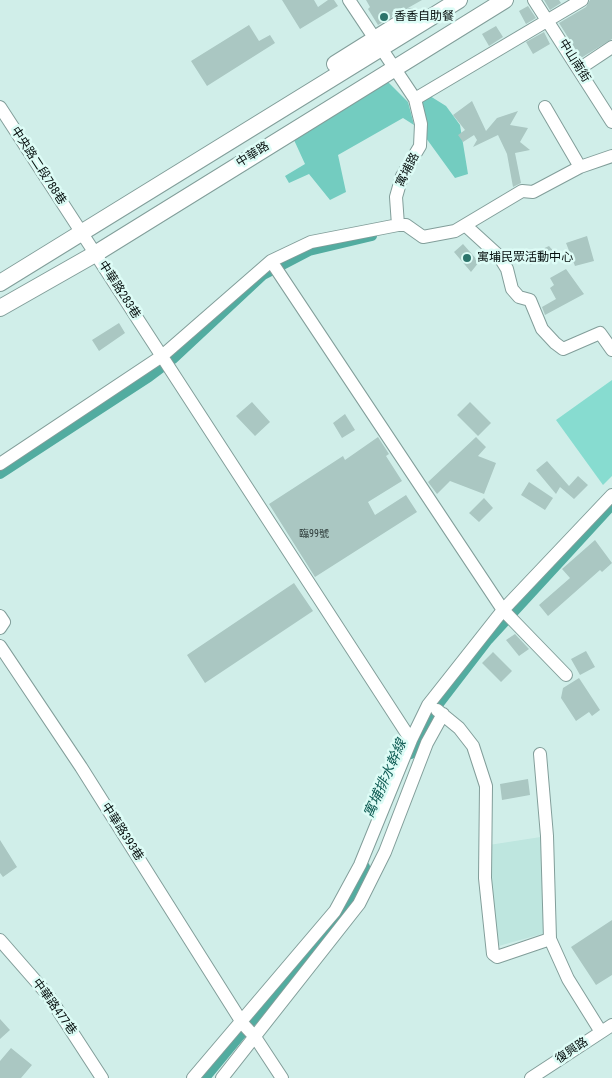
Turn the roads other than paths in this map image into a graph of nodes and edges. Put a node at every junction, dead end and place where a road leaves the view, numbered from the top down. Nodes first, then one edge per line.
1 (349, 0) edge
2 (440, 0) edge
3 (459, 0) edge
4 (483, 0) edge
5 (505, 0) edge
6 (534, 0) edge
7 (582, 0) edge
8 (548, 21) junction
9 (612, 47) edge
10 (383, 54) junction
11 (579, 69) junction
12 (414, 99) junction
13 (0, 107) edge
14 (544, 107) dead end
15 (612, 122) edge
16 (612, 156) edge
17 (580, 167) junction
18 (398, 224) junction
19 (465, 225) junction
20 (85, 239) junction
21 (271, 261) junction
22 (0, 272) edge
23 (0, 283) edge
24 (0, 296) edge
25 (0, 308) edge
26 (612, 350) edge
27 (166, 362) junction
28 (0, 464) edge
29 (612, 495) edge
30 (503, 610) junction
31 (0, 616) edge
32 (0, 628) edge
33 (0, 646) edge
34 (566, 675) dead end
35 (428, 705) junction
36 (443, 714) junction
37 (411, 740) junction
38 (540, 754) dead end
39 (550, 939) junction
40 (0, 940) edge
41 (242, 1022) junction
42 (607, 1028) edge
43 (255, 1037) junction
44 (102, 1078) edge
45 (193, 1078) edge
46 (222, 1078) edge
47 (282, 1078) edge
48 (531, 1078) edge

1 - 10 street, 寓埔路
2 - 10 main road, 中華路
3 - 10 main road, 中華路
4 - 10 main road, 中華路
5 - 10 main road, 中華路
6 - 8 street, 中山南街
7 - 8 street
8 - 11 street, 中山南街
8 - 12 street
9 - 11 street
10 - 12 street, 寓埔路
10 - 20 main road, 中華路
10 - 20 main road, 中華路
11 - 15 street, 中山南街
12 - 18 street, 寓埔路
13 - 20 street, 中央路二段788巷
14 - 17 street
16 - 17 street
17 - 19 street
18 - 19 street
18 - 21 street
19 - 26 street
20 - 22 main road, 中華路
20 - 23 main road, 中華路
20 - 24 main road, 中華路
20 - 25 main road, 中華路
20 - 27 street, 中華路283巷
21 - 27 street
21 - 30 street
27 - 28 street
27 - 37 street, 中華路283巷
29 - 30 street
30 - 34 street
30 - 35 street
31 - 32 street
33 - 41 street, 中華路393巷
35 - 36 street
35 - 37 street
36 - 39 street
36 - 43 street
37 - 41 street
38 - 39 street
39 - 42 street
40 - 44 street, 中華路477巷
41 - 43 street, 中華路393巷
41 - 45 street
42 - 48 street, 復興路
43 - 46 street
43 - 47 street, 中華路393巷

